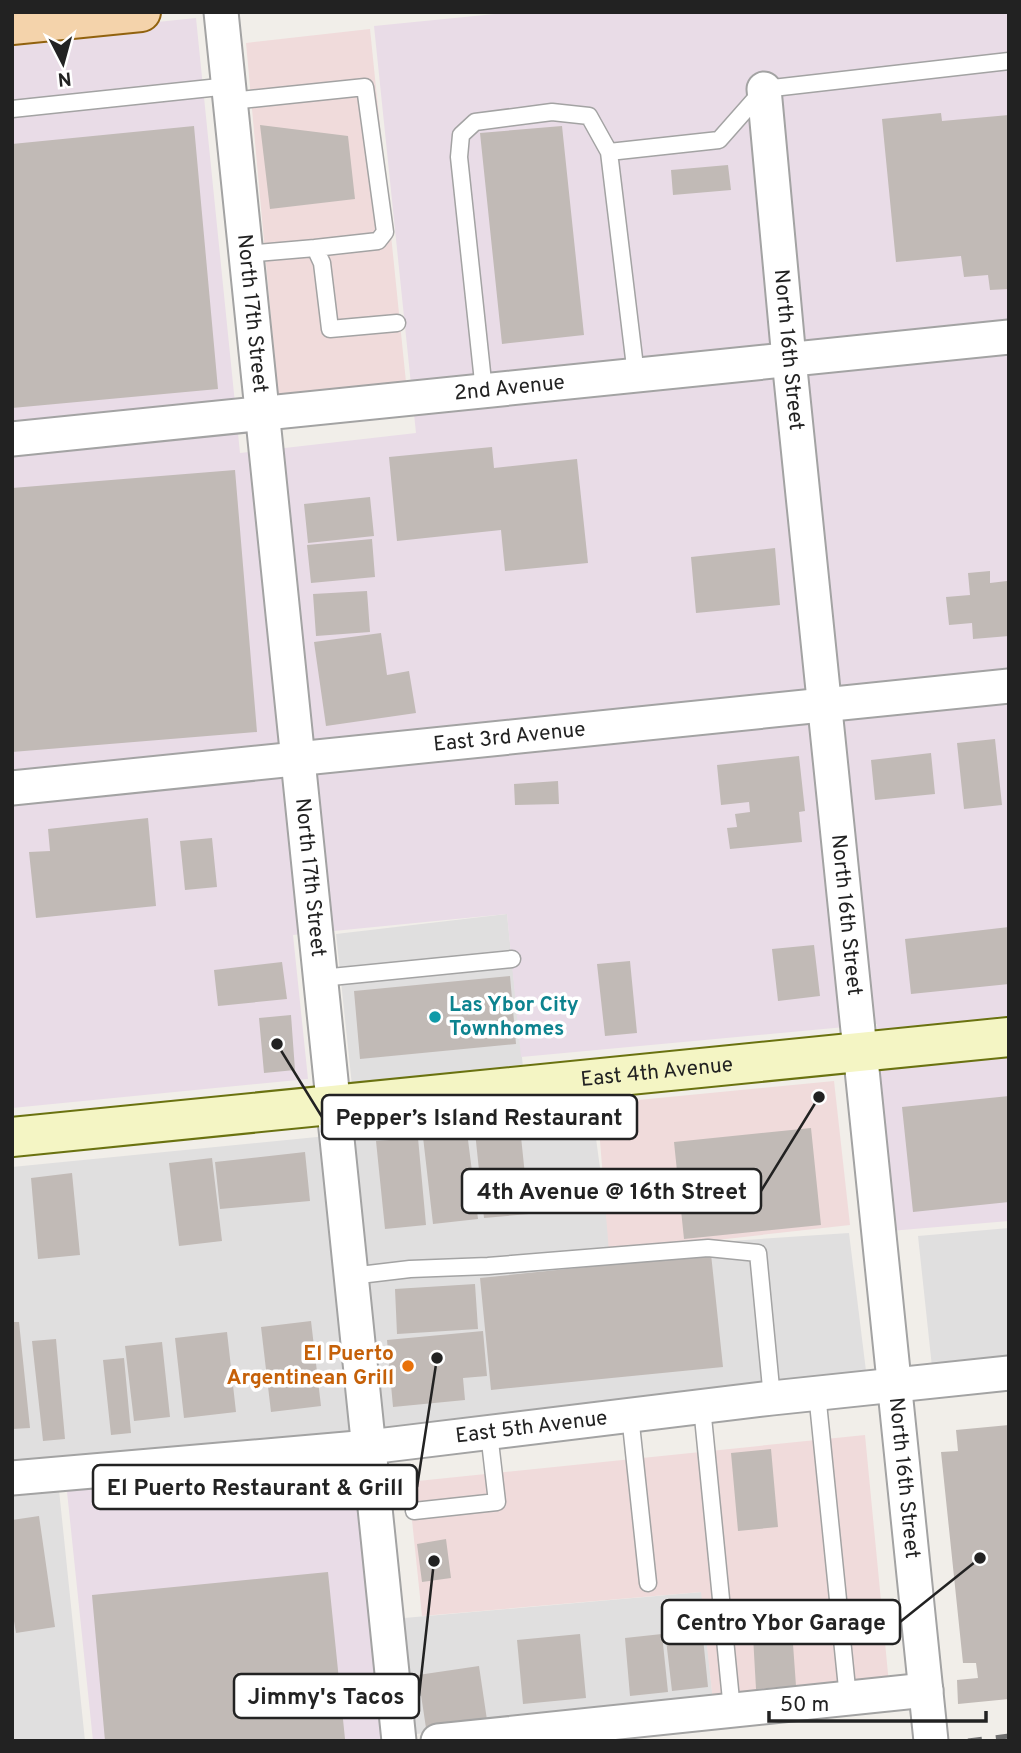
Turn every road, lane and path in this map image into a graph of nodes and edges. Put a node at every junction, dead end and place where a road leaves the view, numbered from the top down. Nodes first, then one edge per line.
1 (141, 12) edge
2 (221, 12) edge
3 (12, 25) edge
4 (1009, 61) edge
5 (764, 89) junction
6 (230, 94) junction
7 (12, 109) edge
8 (610, 152) junction
9 (315, 248) junction
10 (246, 254) junction
11 (397, 323) dead end
12 (1009, 337) edge
13 (789, 359) junction
14 (636, 375) junction
15 (484, 391) junction
16 (262, 414) junction
17 (12, 439) edge
18 (1009, 686) edge
19 (824, 705) junction
20 (298, 759) junction
21 (12, 788) edge
22 (512, 959) dead end
23 (321, 978) junction
24 (1009, 1037) edge
25 (859, 1052) junction
26 (334, 1104) junction
27 (12, 1137) edge
28 (351, 1276) junction
29 (1009, 1373) edge
30 (894, 1385) junction
31 (817, 1393) junction
32 (772, 1398) junction
33 (702, 1406) junction
34 (630, 1415) junction
35 (489, 1433) junction
36 (369, 1447) junction
37 (12, 1478) edge
38 (414, 1511) dead end
39 (648, 1583) dead end
40 (926, 1689) junction
41 (848, 1698) junction
42 (732, 1710) junction
43 (399, 1741) edge
44 (438, 1741) edge
45 (931, 1741) edge

1 - 3 main road
2 - 6 street, North 17th Street
4 - 5 lane
5 - 8 lane
5 - 13 street, North 16th Street
6 - 7 lane
6 - 9 lane
6 - 10 street, North 17th Street
8 - 14 lane
8 - 15 lane
9 - 10 lane
9 - 11 lane
10 - 16 street, North 17th Street
12 - 13 street, 2nd Avenue
13 - 14 street, 2nd Avenue
13 - 19 street, North 16th Street
14 - 15 street, 2nd Avenue
15 - 16 street, 2nd Avenue
16 - 17 street, 2nd Avenue
16 - 20 street, North 17th Street
18 - 19 street, East 3rd Avenue
19 - 20 street, East 3rd Avenue
19 - 25 street, North 16th Street
20 - 21 street, East 3rd Avenue
20 - 23 street, North 17th Street
22 - 23 lane
23 - 26 street, North 17th Street
24 - 25 street, East 4th Avenue
25 - 26 street, East 4th Avenue
25 - 30 street, North 16th Street
26 - 27 street, East 4th Avenue
26 - 28 street, North 17th Street
28 - 32 lane
28 - 36 street, North 17th Street
29 - 30 street, East 5th Avenue
30 - 31 street, East 5th Avenue
30 - 40 street, North 16th Street
31 - 32 street, East 5th Avenue
31 - 41 lane
32 - 33 street, East 5th Avenue
33 - 34 street, East 5th Avenue
33 - 42 lane
34 - 35 street, East 5th Avenue
34 - 39 lane
35 - 36 street, East 5th Avenue
35 - 38 lane
36 - 37 street, East 5th Avenue
36 - 43 street, North 17th Street
40 - 41 street
40 - 45 street, North 16th Street
41 - 42 street
42 - 44 street

